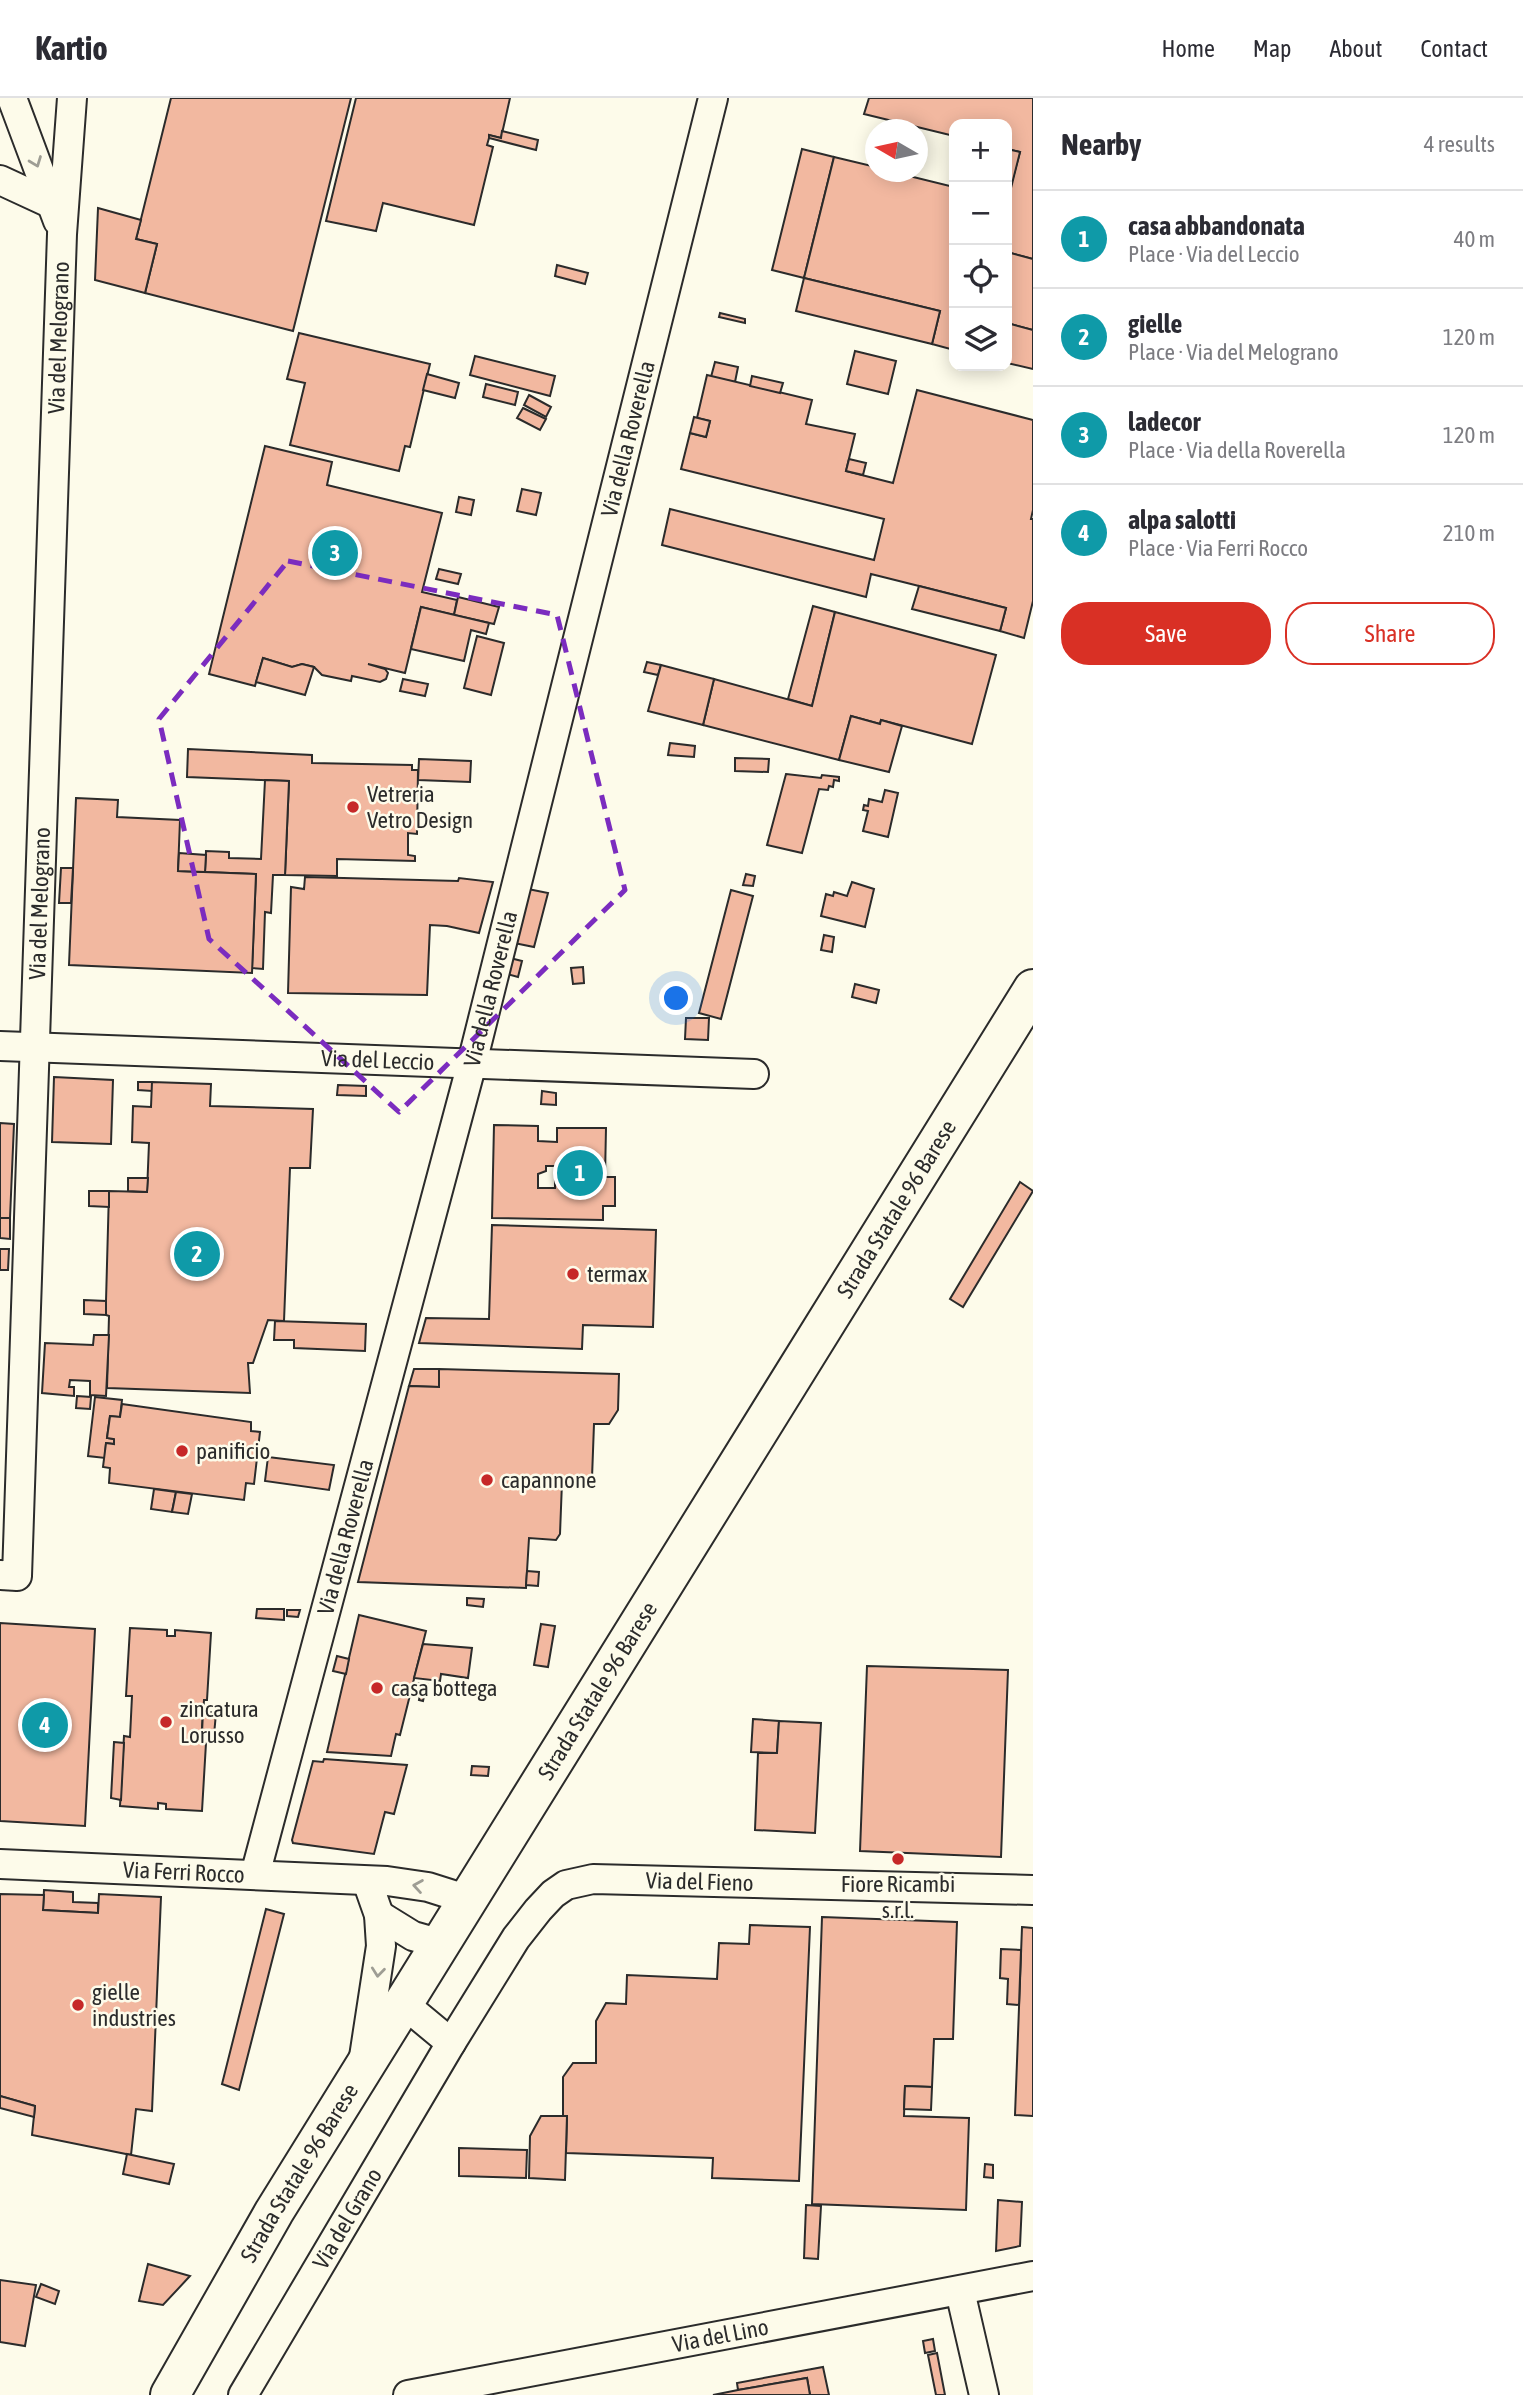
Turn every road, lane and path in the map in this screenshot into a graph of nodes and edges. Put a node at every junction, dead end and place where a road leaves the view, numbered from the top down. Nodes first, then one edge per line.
1 (12, 98) edge
2 (72, 98) edge
3 (713, 98) edge
4 (0, 180) edge
5 (52, 204) junction
6 (62, 234) junction
7 (1033, 989) edge
8 (0, 1046) edge
9 (36, 1047) junction
10 (472, 1063) junction
11 (754, 1074) dead end
12 (8, 1575) edge
13 (0, 1864) edge
14 (256, 1875) junction
15 (367, 1881) junction
16 (1033, 1891) edge
17 (469, 1900) junction
18 (379, 1914) junction
19 (441, 1944) junction
20 (404, 2004) junction
21 (451, 2043) junction
22 (362, 2072) junction
23 (1033, 2276) edge
24 (960, 2291) junction
25 (170, 2395) edge
26 (243, 2395) edge
27 (408, 2395) edge
28 (984, 2395) edge

1 -> 5 street
2 - 6 street, Via del Melograno
3 - 10 street, Via della Roverella
4 - 5 street
5 - 6 street
6 - 9 street, Via del Melograno
7 - 17 main road, Strada Statale 96 Barese
8 - 9 street, Via del Leccio
9 - 10 street, Via del Leccio
9 - 12 street, Via del Melograno
10 - 11 street, Via del Leccio
10 - 14 street, Via della Roverella
13 - 14 street, Via Ferri Rocco
14 - 15 street, Via Ferri Rocco
17 -> 15 street, Via Ferri Rocco
15 - 18 street
16 - 21 street, Via del Fieno
17 - 19 main road, Strada Statale 96 Barese
18 - 19 street
18 -> 22 street
19 - 20 main road, Strada Statale 96 Barese
20 - 21 street
20 - 22 main road, Strada Statale 96 Barese
21 - 26 street, Via del Grano
22 - 25 main road, Strada Statale 96 Barese
23 - 24 street, Via del Lino
24 - 27 street, Via del Lino
24 - 28 street

